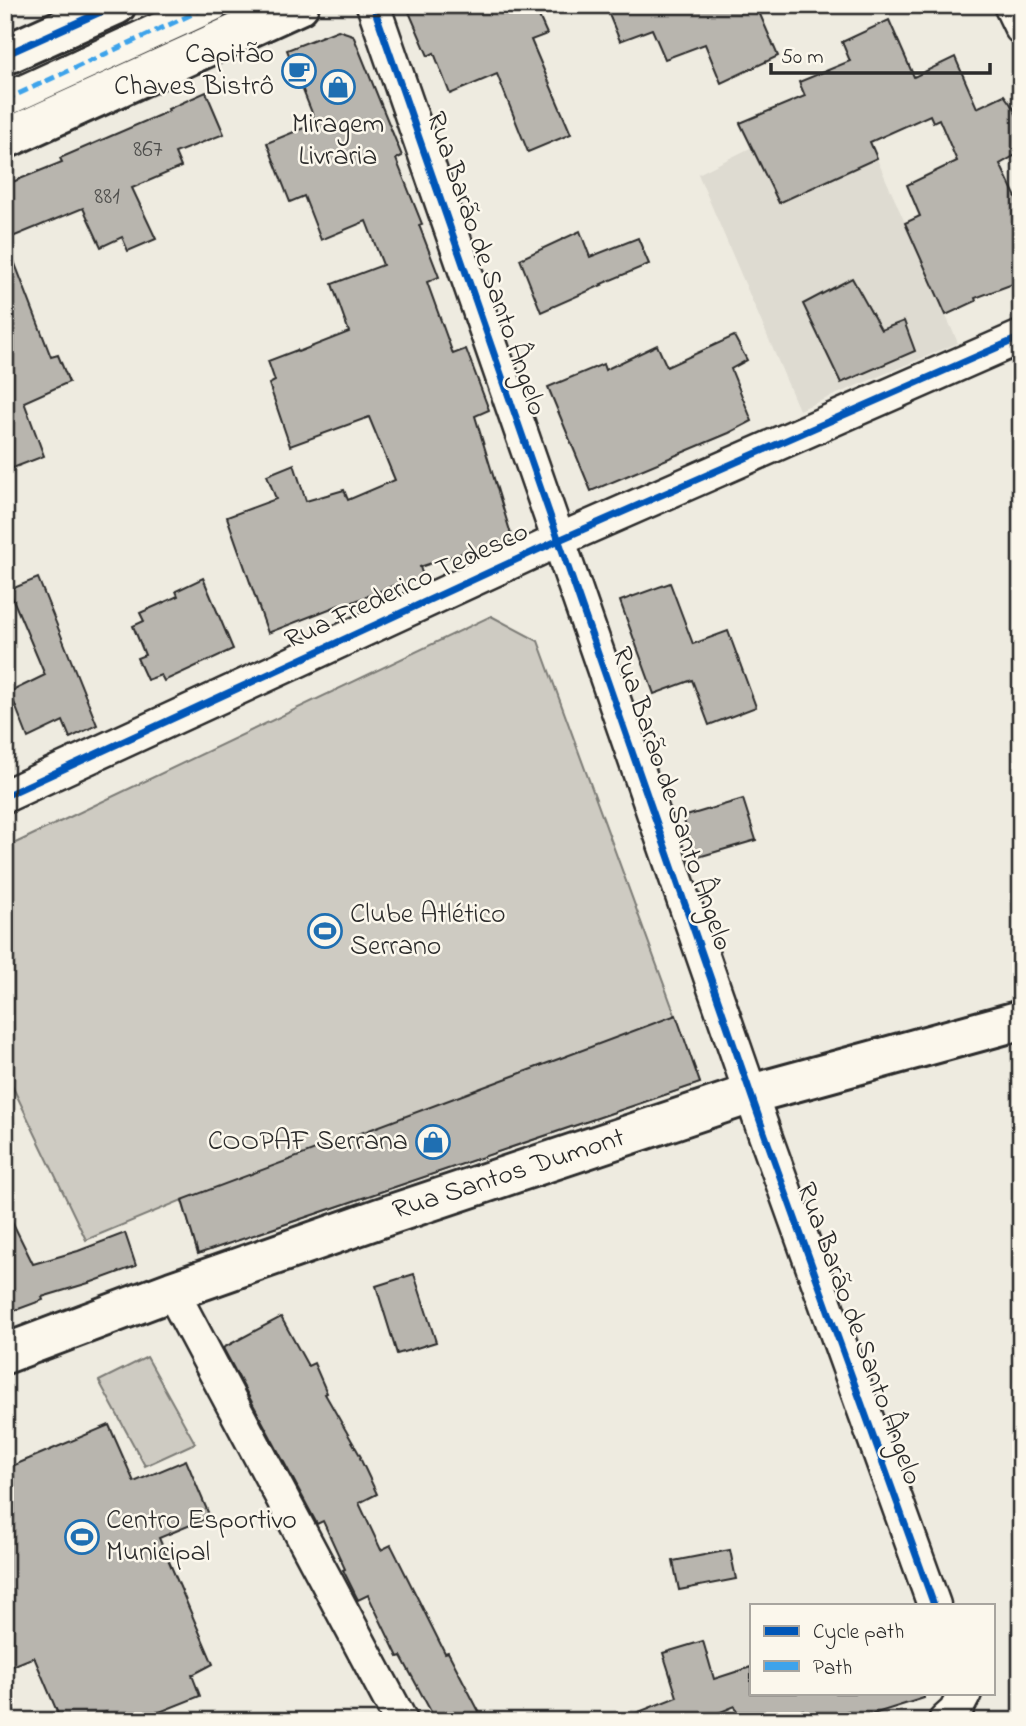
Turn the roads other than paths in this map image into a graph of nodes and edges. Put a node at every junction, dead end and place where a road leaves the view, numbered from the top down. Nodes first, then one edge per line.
1 (116, 5) edge
2 (212, 5) edge
3 (373, 5) edge
4 (1010, 5) edge
5 (296, 6) edge
6 (1021, 28) edge
7 (5, 55) edge
8 (5, 100) edge
9 (5, 139) edge
10 (1021, 337) edge
11 (559, 540) junction
12 (5, 796) edge
13 (1021, 1020) edge
14 (751, 1094) junction
15 (172, 1291) junction
16 (5, 1354) edge
17 (934, 1604) edge
18 (401, 1721) edge

1 - 7 main road
2 - 8 street
3 - 11 street, Rua Barão de Santo Ângelo
4 - 6 street
5 - 9 main road
10 - 11 street, Rua Frederico Tedesco
11 - 12 street, Rua Frederico Tedesco
11 - 14 street, Rua Barão de Santo Ângelo
13 - 14 main road, Rua Santos Dumont
14 - 15 main road, Rua Santos Dumont
14 - 17 street, Rua Barão de Santo Ângelo
15 - 16 main road, Rua Santos Dumont
15 - 18 street

